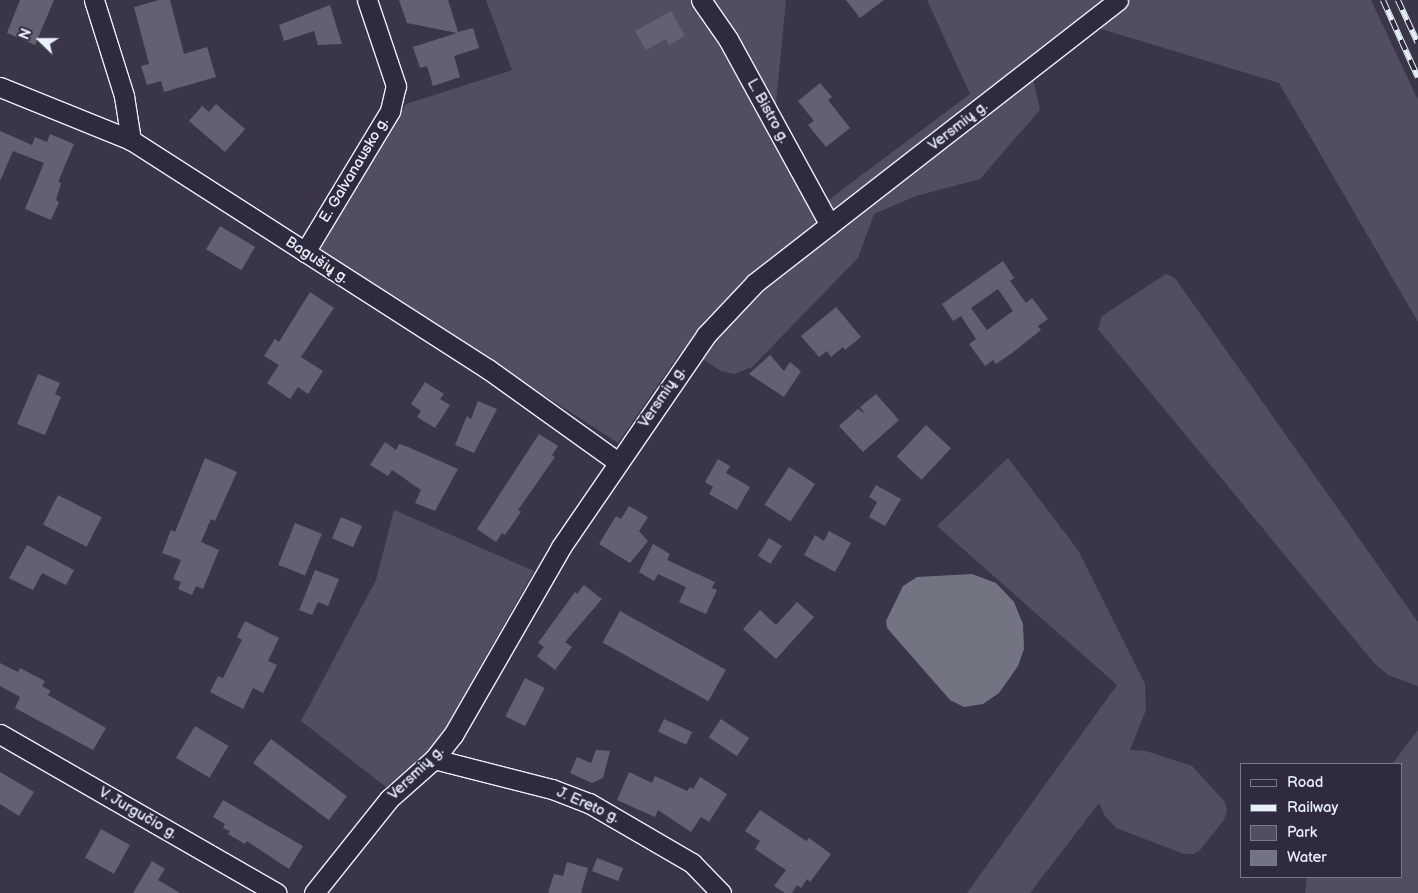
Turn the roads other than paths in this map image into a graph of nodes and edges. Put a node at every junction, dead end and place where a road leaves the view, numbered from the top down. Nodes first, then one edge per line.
1 (94, 0) edge
2 (367, 0) edge
3 (701, 0) edge
4 (1107, 3) edge
5 (0, 86) edge
6 (130, 140) junction
7 (830, 225) junction
8 (305, 252) junction
9 (618, 462) junction
10 (0, 734) edge
11 (434, 759) junction
12 (276, 893) edge
13 (314, 893) edge
14 (721, 893) edge

1 - 6 street
2 - 8 street, E. Galvanausko g.
3 - 7 street, L. Bistro g.
4 - 7 street, Versmių g.
5 - 6 street, Bagušių g.
6 - 8 street, Bagušių g.
7 - 9 street, Versmių g.
8 - 9 street, Bagušių g.
9 - 11 street, Versmių g.
10 - 12 street, V. Jurgučio g.
11 - 13 street, Versmių g.
11 - 14 street, J. Ereto g.

